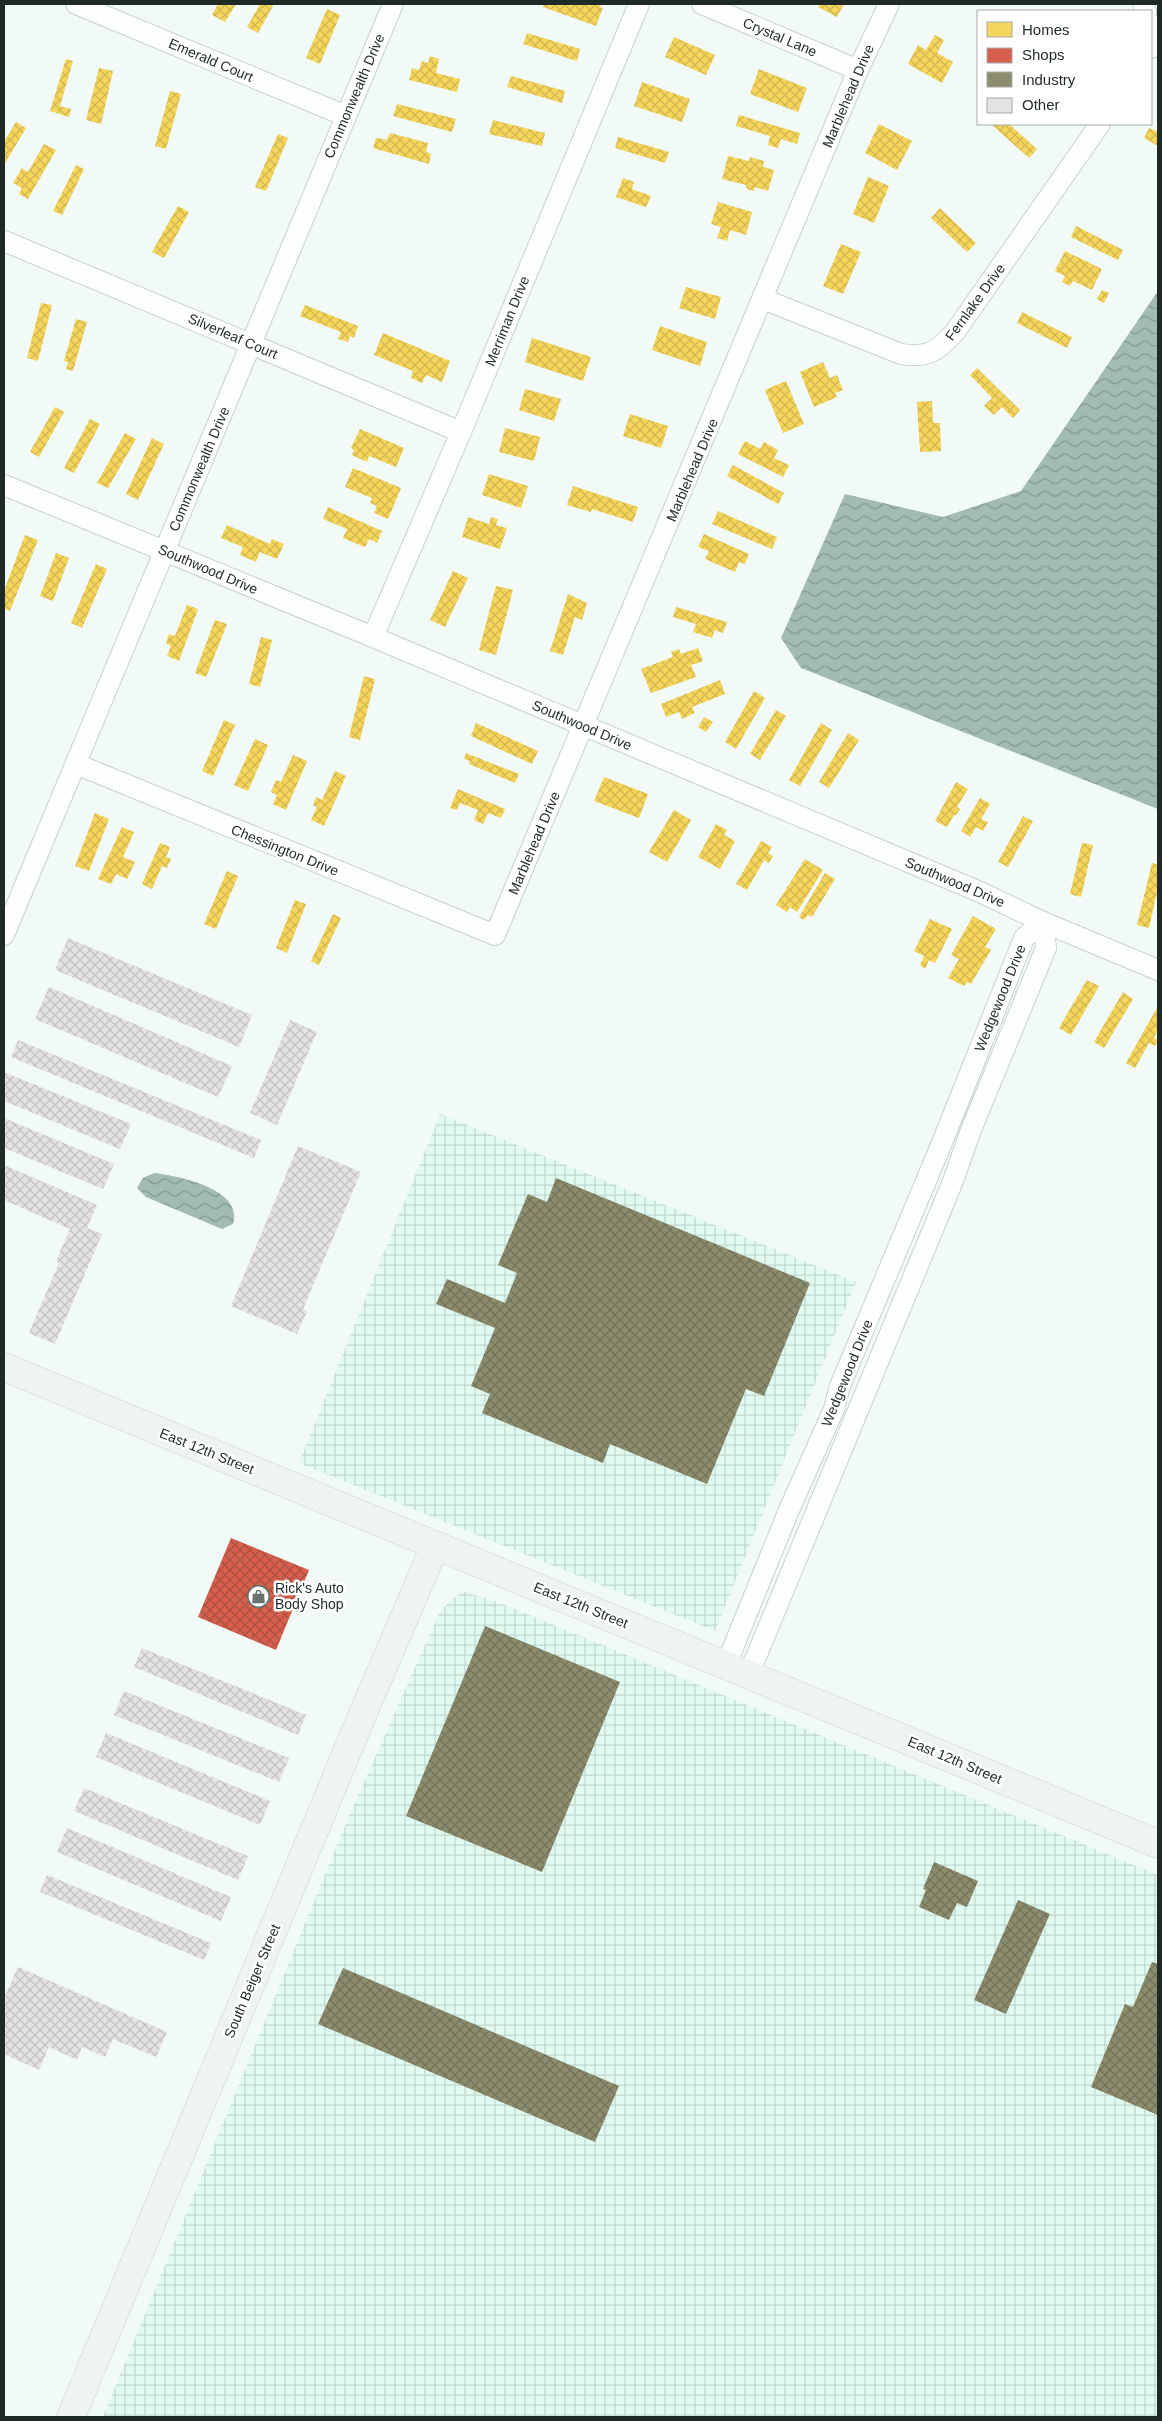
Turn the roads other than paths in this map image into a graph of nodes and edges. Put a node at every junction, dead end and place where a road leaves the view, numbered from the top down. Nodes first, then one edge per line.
1 (76, 4) edge
2 (393, 4) edge
3 (639, 4) edge
4 (702, 4) edge
5 (889, 4) edge
6 (858, 70) junction
7 (346, 116) junction
8 (1099, 125) edge
9 (4, 241) edge
10 (763, 299) junction
11 (251, 344) junction
12 (461, 432) junction
13 (4, 485) edge
14 (165, 551) junction
15 (373, 637) junction
16 (583, 726) junction
17 (76, 764) junction
18 (1043, 922) junction
19 (4, 935) edge
20 (495, 936) joint
21 (1158, 970) edge
22 (4, 1367) edge
23 (435, 1546) junction
24 (738, 1670) junction
25 (1158, 1844) edge
26 (71, 2417) edge

1 - 7 street, Emerald Court
2 - 7 street, Commonwealth Drive
3 - 12 street, Merriman Drive
4 - 6 street, Crystal Lane
5 - 6 street, Marblehead Drive
6 - 10 street, Marblehead Drive
7 - 11 street, Commonwealth Drive
8 - 10 street, Fernlake Drive
9 - 11 street, Silverleaf Court
10 - 16 street, Marblehead Drive
11 - 12 street, Silverleaf Court
11 - 14 street, Commonwealth Drive
12 - 15 street, Merriman Drive
13 - 14 street, Southwood Drive
14 - 15 street, Southwood Drive
14 - 17 street, Commonwealth Drive
15 - 16 street, Southwood Drive
16 - 18 street, Southwood Drive
16 - 20 street, Marblehead Drive
17 - 19 street, Commonwealth Drive
17 - 20 street, Chessington Drive
18 - 21 street, Southwood Drive
18 - 24 street, Wedgewood Drive
18 - 24 street, Wedgewood Drive
22 - 23 street, East 12th Street
23 - 24 street, East 12th Street
23 - 26 street, South Beiger Street
24 - 25 street, East 12th Street

